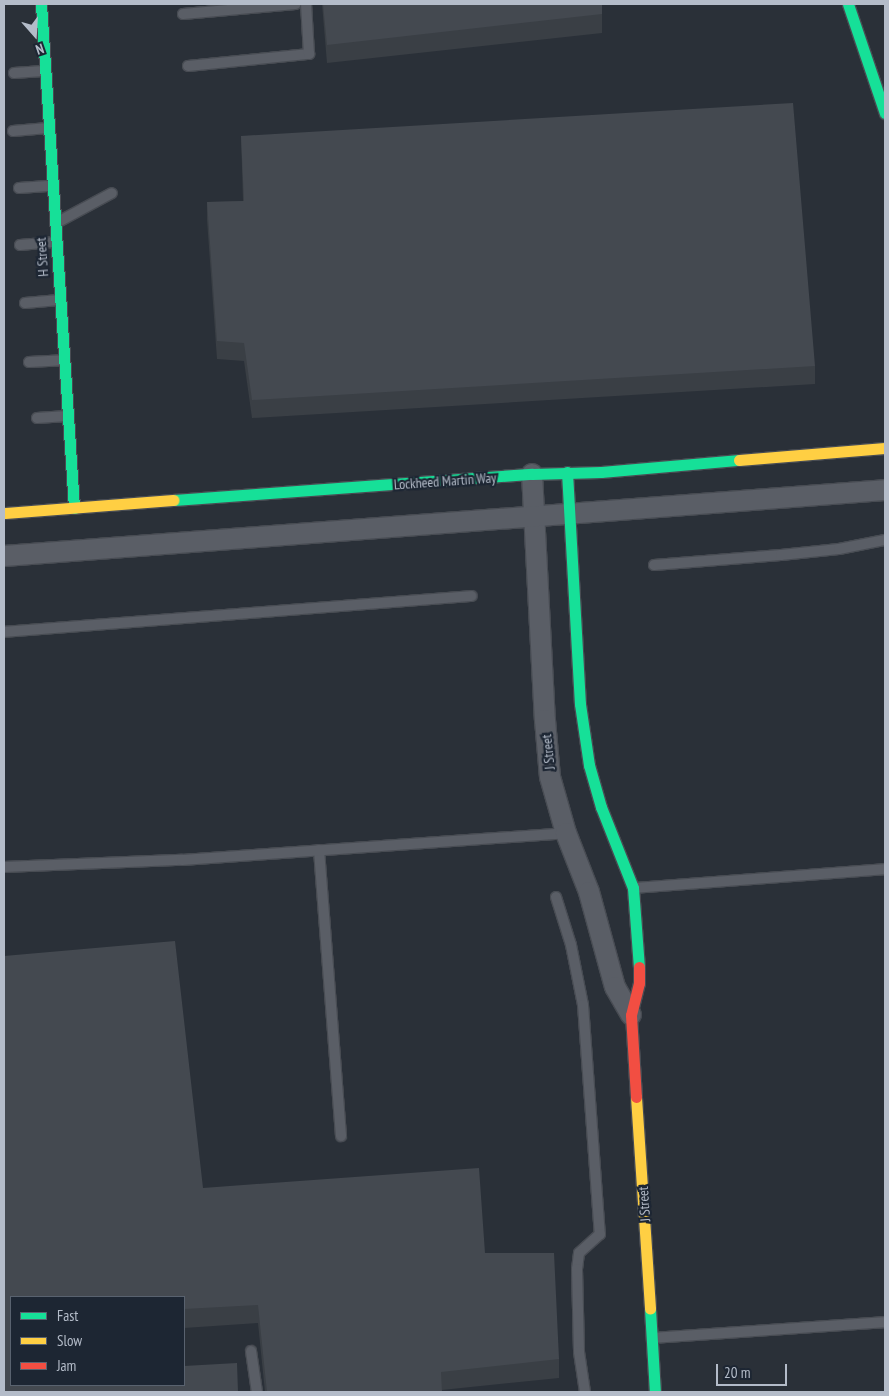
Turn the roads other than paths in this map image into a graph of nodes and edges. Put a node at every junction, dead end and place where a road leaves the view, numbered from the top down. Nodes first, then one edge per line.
1 (40, 4) edge
2 (296, 4) edge
3 (306, 4) edge
4 (848, 4) edge
5 (183, 14) dead end
6 (188, 66) dead end
7 (44, 70) junction
8 (14, 73) dead end
9 (885, 113) edge
10 (48, 128) junction
11 (13, 131) dead end
12 (52, 186) junction
13 (19, 188) dead end
14 (112, 193) dead end
15 (55, 224) junction
16 (56, 242) junction
17 (20, 245) dead end
18 (60, 300) junction
19 (25, 303) dead end
20 (64, 360) junction
21 (29, 362) dead end
22 (68, 416) junction
23 (37, 418) dead end
24 (885, 448) edge
25 (567, 472) junction
26 (532, 474) junction
27 (885, 490) edge
28 (74, 508) junction
29 (4, 513) edge
30 (570, 515) junction
31 (534, 517) junction
32 (885, 540) edge
33 (4, 556) edge
34 (654, 565) dead end
35 (472, 596) dead end
36 (4, 632) edge
37 (566, 833) junction
38 (319, 850) junction
39 (4, 867) edge
40 (885, 869) edge
41 (633, 888) junction
42 (556, 897) dead end
43 (631, 1016) junction
44 (341, 1136) dead end
45 (885, 1322) edge
46 (652, 1338) junction
47 (251, 1351) dead end
48 (257, 1392) edge
49 (585, 1392) edge
50 (655, 1392) edge

1 - 7 street, H Street
2 - 5 lane
3 - 6 lane
4 - 9 street
7 - 8 lane
7 - 10 street, H Street
10 - 11 lane
10 - 12 street, H Street
12 - 13 lane
12 - 15 street, H Street
14 - 15 lane
15 - 16 street, H Street
16 - 17 lane
16 - 18 street, H Street
18 - 19 lane
18 - 20 street, H Street
20 - 21 lane
20 - 22 street, H Street
22 - 23 lane
22 - 28 street, H Street
24 - 25 street, Lockheed Martin Way
25 - 26 street, Lockheed Martin Way
25 - 30 street, J Street
26 - 28 street, Lockheed Martin Way
26 - 31 street, J Street
27 - 30 street
28 - 29 street, Lockheed Martin Way
30 - 31 street
30 - 41 street, J Street
31 - 33 street
31 - 37 street, J Street
32 - 34 lane
35 - 36 lane
37 - 38 lane
37 - 43 street, J Street
38 - 39 lane
38 - 44 lane
40 - 41 lane
41 - 43 street, J Street
42 - 49 lane
43 - 46 street, J Street
45 - 46 lane
46 - 50 street, J Street
47 - 48 lane

